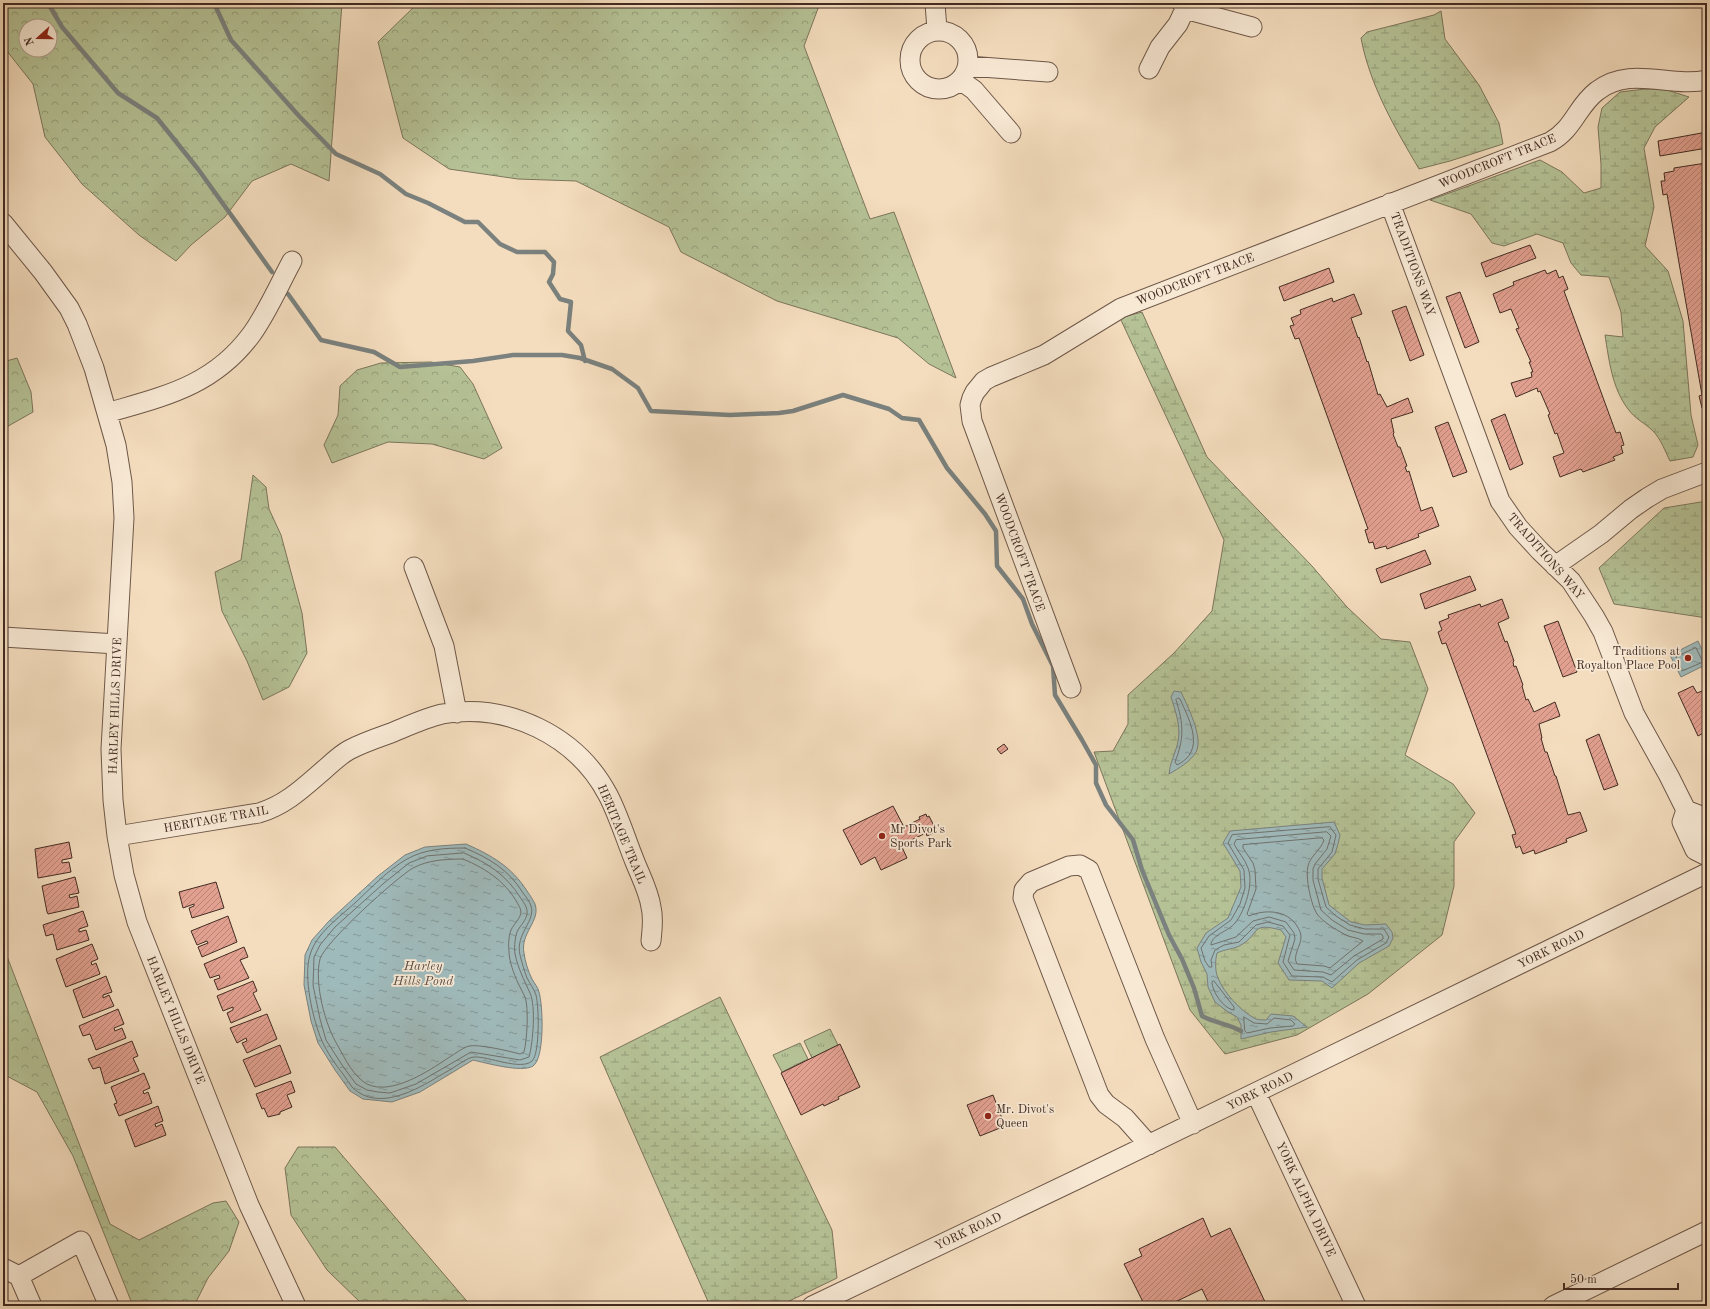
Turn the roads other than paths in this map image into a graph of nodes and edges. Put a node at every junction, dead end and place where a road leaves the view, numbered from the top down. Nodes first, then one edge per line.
1 (935, 3) edge
2 (1184, 6) edge
3 (1252, 28) dead end
4 (937, 30) junction
5 (1149, 69) dead end
6 (1048, 72) dead end
7 (964, 73) junction
8 (1707, 80) edge
9 (1011, 133) dead end
10 (1390, 203) junction
11 (4, 226) edge
12 (292, 261) dead end
13 (107, 413) junction
14 (1707, 472) edge
15 (1555, 566) junction
16 (414, 567) dead end
17 (3, 637) edge
18 (117, 644) junction
19 (1070, 688) dead end
20 (456, 713) junction
21 (1686, 810) junction
22 (1707, 834) edge
23 (117, 836) junction
24 (1707, 860) edge
25 (651, 941) dead end
26 (1256, 1093) junction
27 (1193, 1124) junction
28 (1149, 1145) junction
29 (1707, 1231) edge
30 (11, 1272) edge
31 (32, 1306) edge
32 (109, 1306) edge
33 (296, 1306) edge
34 (812, 1306) edge
35 (1356, 1306) edge
36 (1553, 1306) edge

1 - 4 street
2 - 3 street
2 - 5 street
4 - 7 street
4 - 7 street
6 - 7 street
7 - 9 street
8 - 10 street, WOODCROFT TRACE
10 - 15 street, TRADITIONS WAY
10 - 19 street, WOODCROFT TRACE
11 - 13 street, HARLEY HILLS DRIVE
12 - 13 street
13 - 18 street, HARLEY HILLS DRIVE
14 - 15 street
15 - 21 street, TRADITIONS WAY
16 - 20 street
17 - 18 street
18 - 23 street, HARLEY HILLS DRIVE
20 - 23 street, HERITAGE TRAIL
20 - 25 street, HERITAGE TRAIL
21 - 22 street, TRADITIONS WAY
21 - 24 street, TRADITIONS WAY
23 - 33 street, HARLEY HILLS DRIVE
24 - 26 street, YORK ROAD
26 - 27 street, YORK ROAD
26 - 35 street, YORK ALPHA DRIVE
27 - 28 street, YORK ROAD
27 - 28 street
28 - 34 street, YORK ROAD
29 - 36 street
30 - 31 street
30 - 32 street

